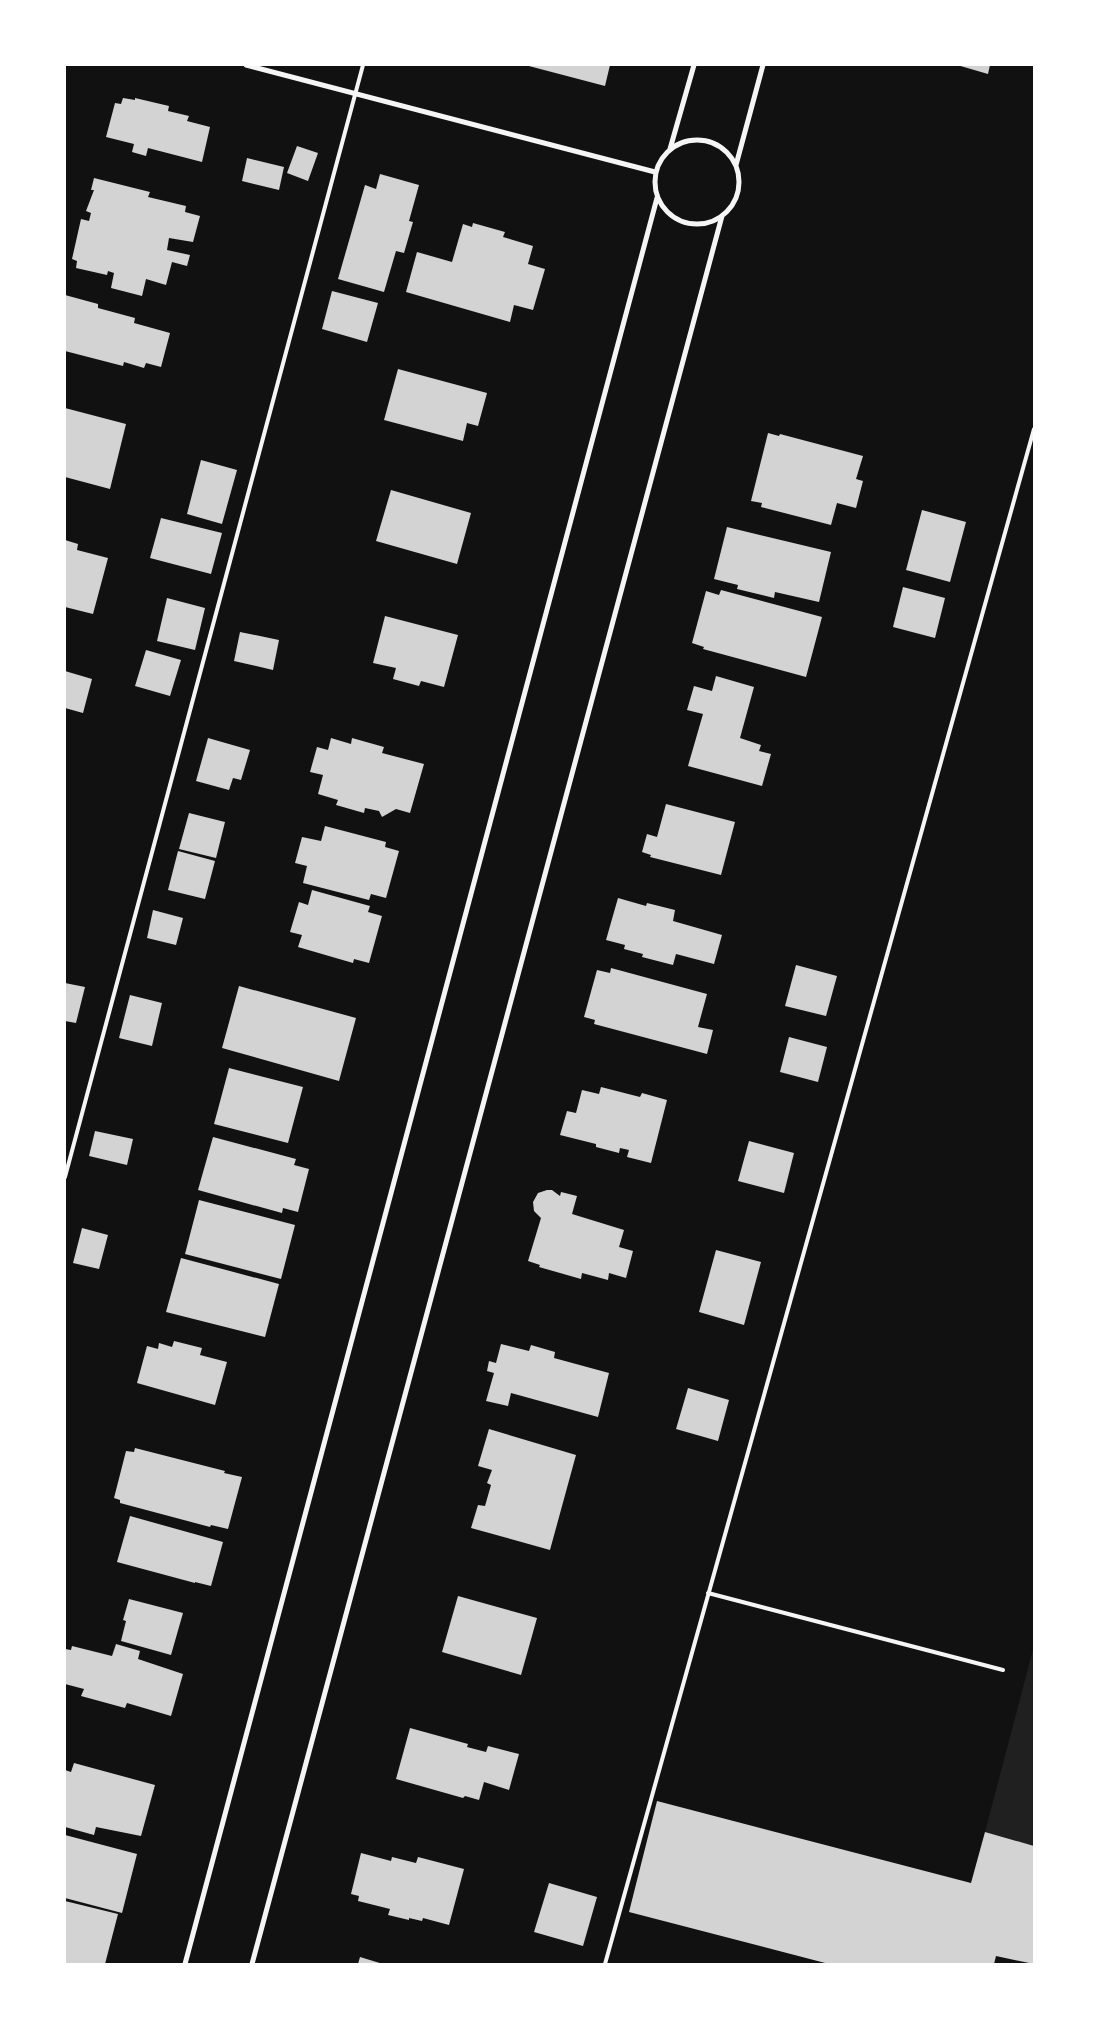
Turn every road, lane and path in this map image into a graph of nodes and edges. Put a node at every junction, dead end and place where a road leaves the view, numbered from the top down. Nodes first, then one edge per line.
1 (246, 65) edge
2 (363, 65) edge
3 (694, 65) edge
4 (763, 65) edge
5 (355, 94) junction
6 (670, 149) junction
7 (736, 165) junction
8 (655, 172) junction
9 (657, 198) junction
10 (722, 216) junction
11 (1034, 429) edge
12 (65, 1177) edge
13 (708, 1593) junction
14 (1004, 1670) dead end
15 (185, 1964) edge
16 (252, 1964) edge
17 (605, 1964) edge

1 - 5 street
2 - 5 lane
3 - 6 street
4 - 7 street
5 - 8 street
5 - 12 lane
6 - 7 street
6 - 8 street
7 - 10 street
8 - 9 street
9 - 10 street
9 - 15 street
10 - 16 street
11 - 13 lane
13 - 14 lane
13 - 17 lane

